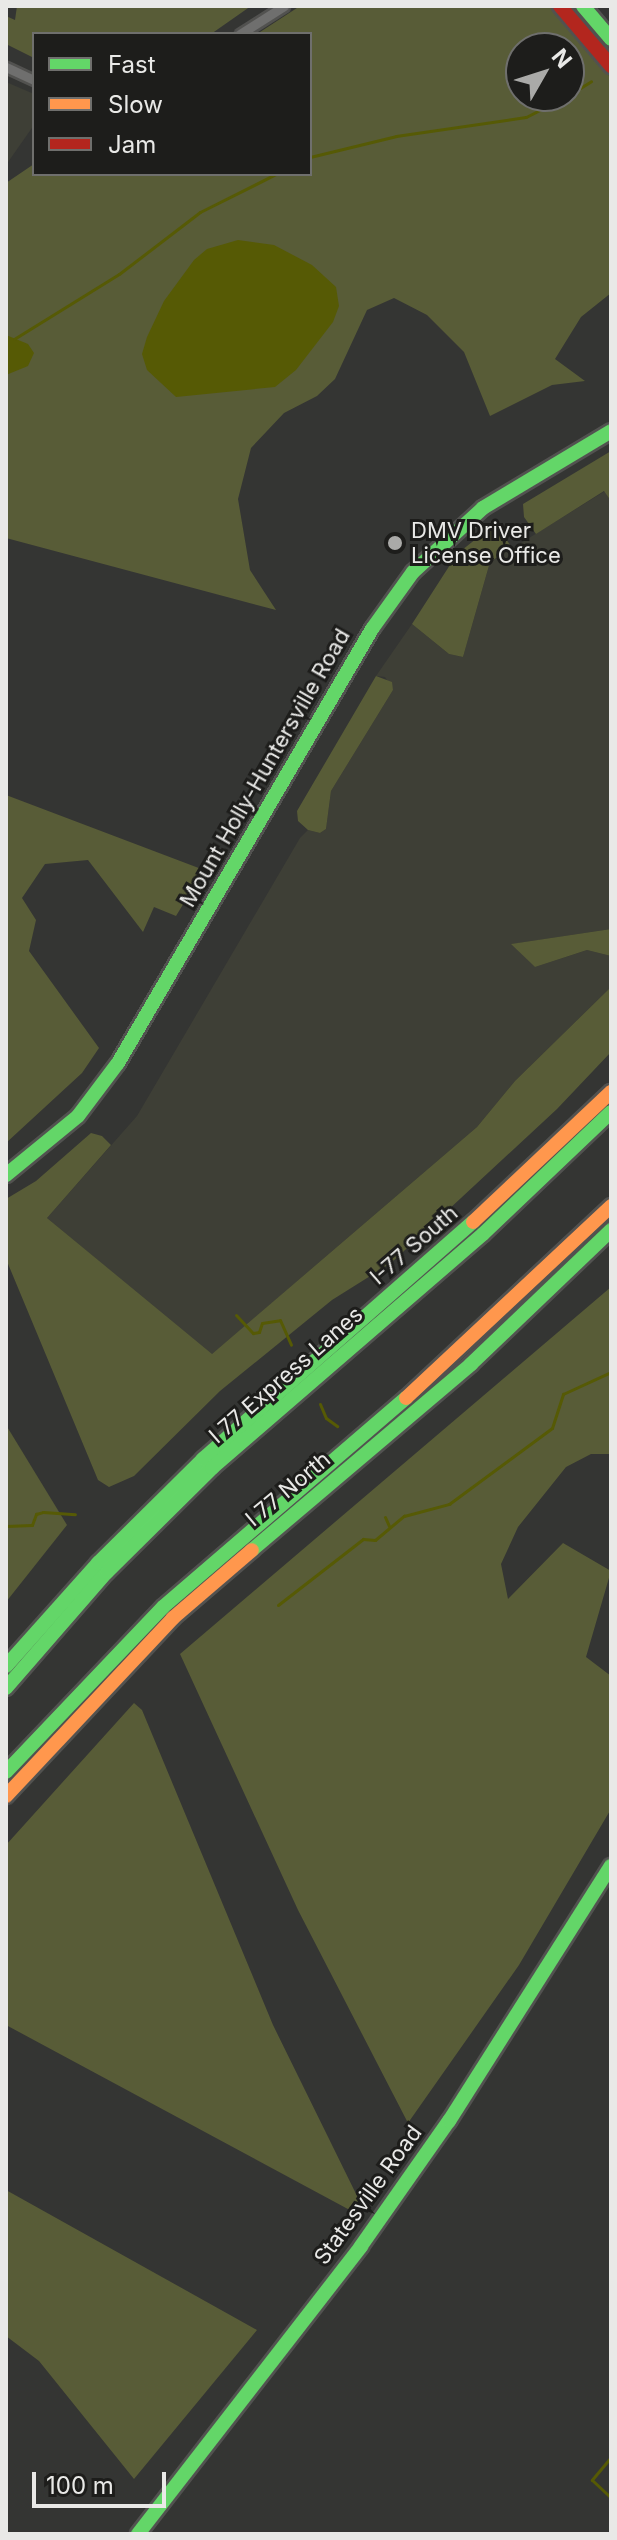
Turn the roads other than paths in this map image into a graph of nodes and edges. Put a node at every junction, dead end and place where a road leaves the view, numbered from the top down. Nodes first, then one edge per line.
1 (284, 6) edge
2 (560, 6) edge
3 (583, 6) edge
4 (243, 32) edge
5 (611, 39) edge
6 (611, 66) edge
7 (6, 67) edge
8 (32, 79) edge
9 (611, 431) edge
10 (611, 1092) edge
11 (611, 1112) edge
12 (6, 1175) edge
13 (611, 1206) edge
14 (611, 1230) edge
15 (6, 1666) edge
16 (6, 1688) edge
17 (6, 1772) edge
18 (6, 1796) edge
19 (611, 1866) edge
20 (138, 2534) edge

1 - 4 street
2 - 6 main road
3 - 5 main road
7 - 8 street
9 - 12 main road, Mount Holly-Huntersville Road
10 - 15 main road, I-77 South
11 - 16 main road, I 77 Express Lanes
13 - 17 main road
14 - 18 main road, I 77 North
19 - 20 main road, Statesville Road

